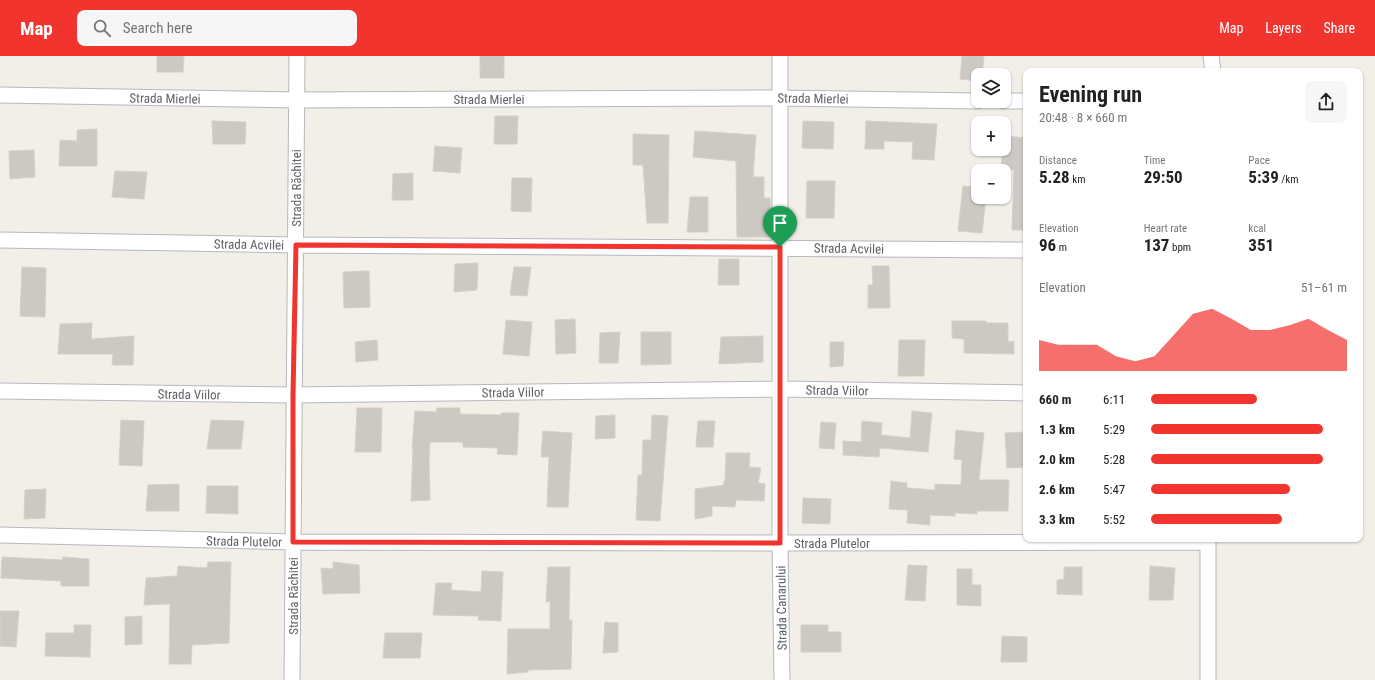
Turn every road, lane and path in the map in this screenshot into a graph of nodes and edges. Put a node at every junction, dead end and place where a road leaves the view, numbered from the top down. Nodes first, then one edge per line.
1 (297, 56) edge
2 (780, 56) edge
3 (1211, 56) edge
4 (1213, 68) edge
5 (0, 95) edge
6 (780, 98) junction
7 (296, 100) junction
8 (971, 101) edge
9 (1011, 101) edge
10 (1023, 101) edge
11 (0, 240) edge
12 (296, 245) junction
13 (780, 247) junction
14 (1023, 250) edge
15 (781, 389) junction
16 (0, 391) edge
17 (1023, 394) edge
18 (293, 395) junction
19 (0, 535) edge
20 (1023, 541) edge
21 (293, 542) junction
22 (1208, 542) edge
23 (780, 543) junction
24 (292, 680) edge
25 (782, 680) edge
26 (1208, 680) edge

1 - 7 street, Strada Răchitei
2 - 6 street, Strada Canarului
3 - 4 street
5 - 7 street, Strada Mierlei
6 - 7 street, Strada Mierlei
6 - 8 street, Strada Mierlei
6 - 13 street, Strada Canarului
7 - 12 street, Strada Răchitei
9 - 10 street
11 - 12 street, Strada Acvilei
12 - 13 street, Strada Acvilei
12 - 18 street, Strada Răchitei
13 - 14 street, Strada Acvilei
13 - 15 street, Strada Canarului
15 - 17 street, Strada Viilor
15 - 18 street, Strada Viilor
15 - 23 street, Strada Canarului
16 - 18 street, Strada Viilor
18 - 21 street, Strada Răchitei
19 - 21 street, Strada Plutelor
20 - 23 street, Strada Plutelor
21 - 23 street, Strada Plutelor
21 - 24 street, Strada Răchitei
22 - 26 street
23 - 25 street, Strada Canarului

